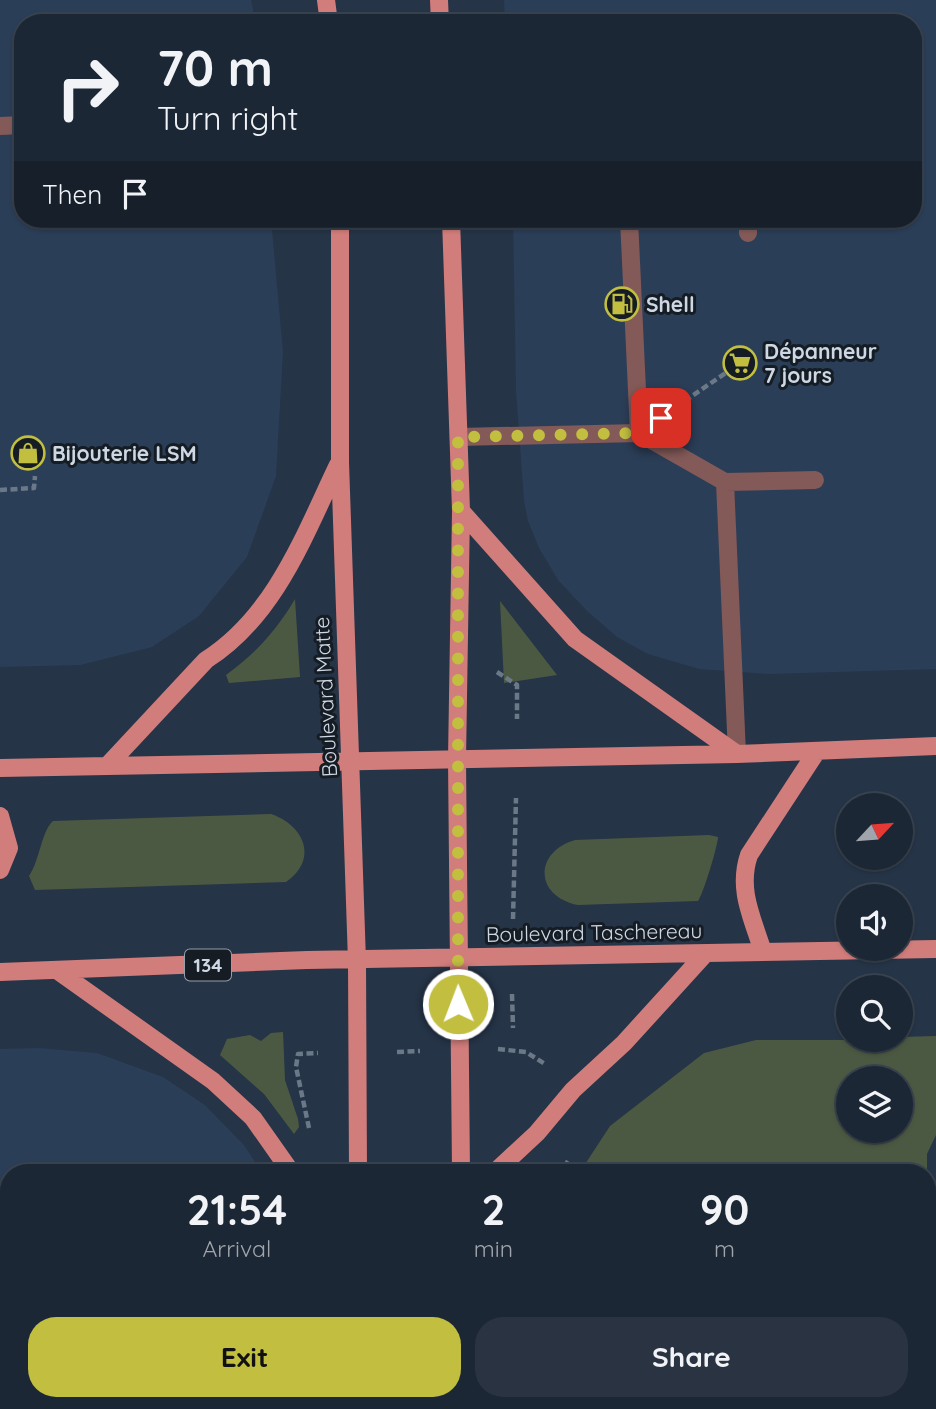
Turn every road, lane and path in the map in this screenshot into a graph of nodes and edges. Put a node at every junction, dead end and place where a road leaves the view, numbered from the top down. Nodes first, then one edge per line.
1 (340, 228) edge
2 (451, 228) edge
3 (629, 228) edge
4 (727, 372) dead end
5 (639, 433) junction
6 (458, 437) junction
7 (340, 461) junction
8 (35, 476) dead end
9 (815, 480) dead end
10 (725, 482) junction
11 (0, 490) edge
12 (461, 511) junction
13 (517, 685) dead end
14 (936, 746) edge
15 (817, 751) junction
16 (737, 754) junction
17 (517, 759) junction
18 (457, 760) junction
19 (351, 761) junction
20 (109, 765) junction
21 (0, 768) edge
22 (0, 816) edge
23 (0, 870) edge
24 (936, 949) edge
25 (763, 953) junction
26 (705, 954) junction
27 (512, 956) junction
28 (458, 957) junction
29 (357, 961) junction
30 (58, 971) junction
31 (0, 972) edge
32 (513, 1028) dead end
33 (459, 1051) junction
34 (358, 1052) junction
35 (552, 1069) dead end
36 (310, 1138) dead end
37 (286, 1164) edge
38 (358, 1164) edge
39 (461, 1164) edge
40 (504, 1164) edge

1 - 7 main road, Boulevard Matte
2 - 6 main road
3 - 5 lane
4 - 5 path
5 - 6 lane
5 - 10 lane
6 - 12 main road
7 - 19 main road, Boulevard Matte
7 - 20 main road
8 - 11 path
9 - 10 lane
10 - 16 lane
12 - 16 main road
12 - 18 main road
13 - 17 path
14 - 15 main road
15 - 16 main road
15 - 25 main road
16 - 17 main road
17 - 18 main road
17 - 27 path
18 - 19 main road
18 - 28 main road
19 - 20 main road
19 - 29 main road, Boulevard Matte
20 - 21 main road
22 - 23 main road
24 - 25 main road, Boulevard Taschereau / 134
25 - 26 main road, Boulevard Taschereau / 134
26 - 27 main road, Boulevard Taschereau / 134
26 - 40 main road
27 - 28 main road, Boulevard Taschereau / 134
27 - 32 path
28 - 29 main road, Boulevard Taschereau / 134
28 - 33 main road
29 - 30 main road, Boulevard Taschereau / 134
29 - 34 main road, Boulevard Matte
30 - 31 main road, Boulevard Taschereau / 134
30 - 37 main road
33 - 34 path
33 - 35 path
33 - 39 main road
34 - 36 path
34 - 38 main road, Boulevard Matte

